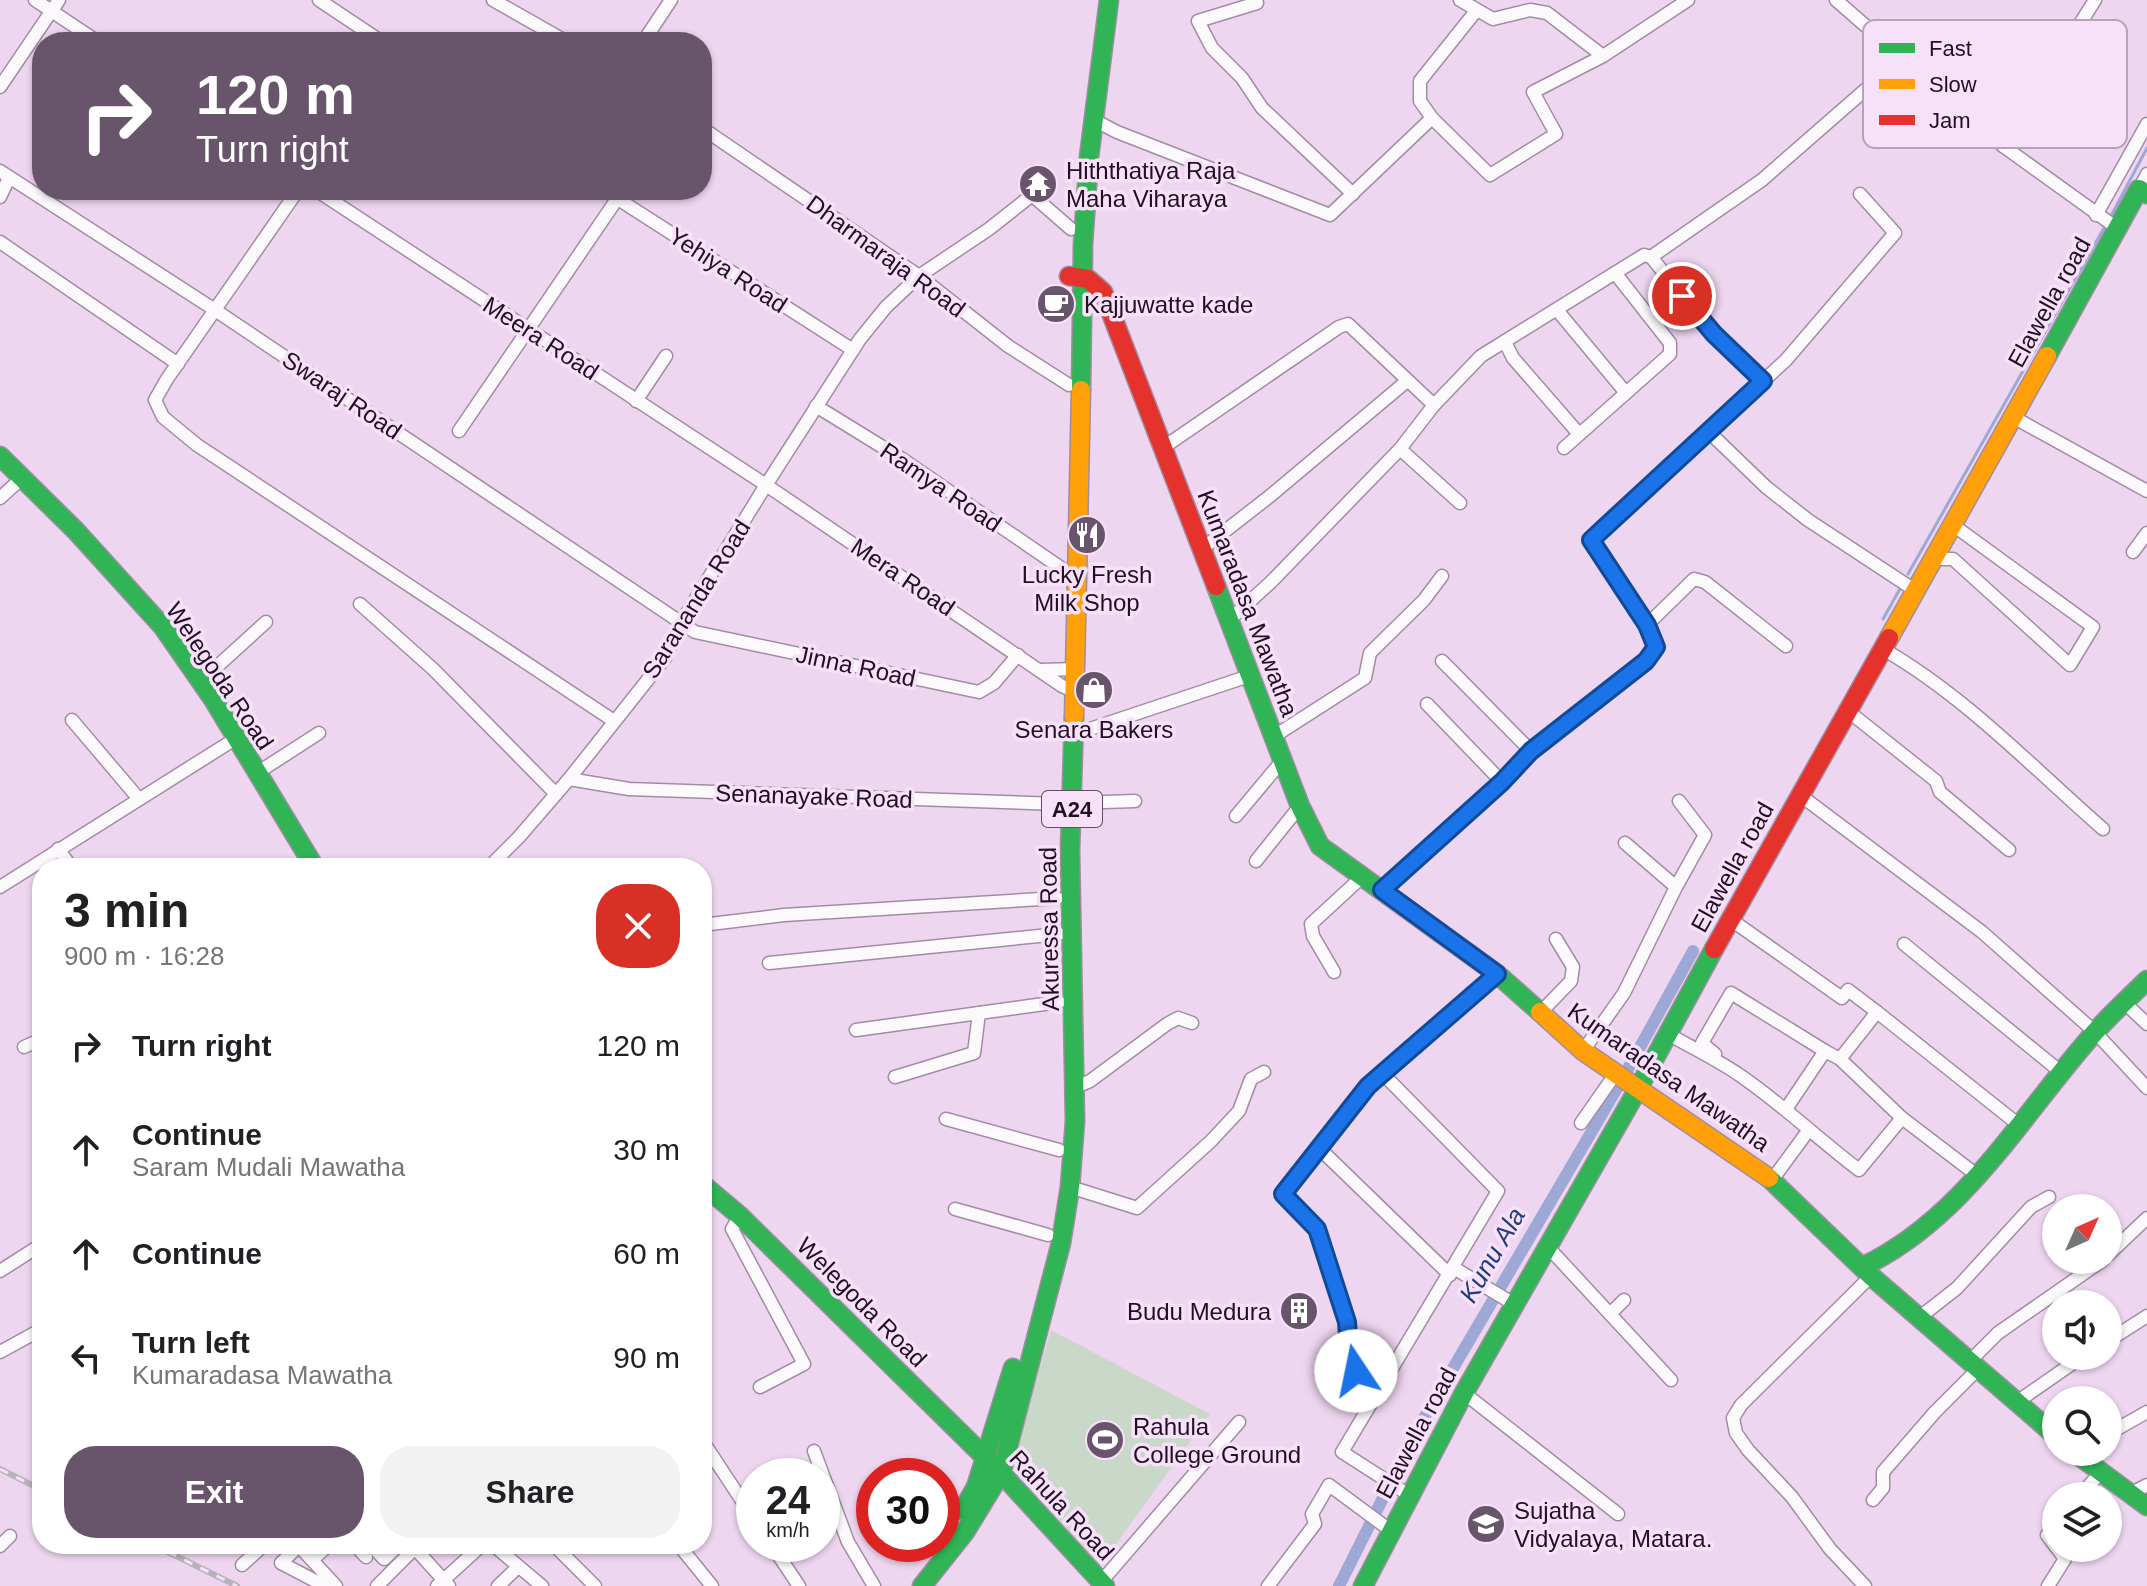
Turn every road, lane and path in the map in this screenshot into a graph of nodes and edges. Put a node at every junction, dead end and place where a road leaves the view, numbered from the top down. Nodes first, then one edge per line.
1 (35, 0) edge
2 (319, 0) edge
3 (493, 0) edge
4 (671, 0) edge
5 (1096, 0) edge
6 (1109, 0) edge
7 (1460, 0) edge
8 (1688, 0) edge
9 (1836, 0) edge
10 (2095, 0) edge
11 (1257, 3) dead end
12 (55, 5) edge
13 (1476, 11) junction
14 (2082, 20) edge
15 (1863, 24) edge
16 (1100, 26) junction
17 (37, 32) edge
18 (86, 32) edge
19 (367, 32) edge
20 (549, 32) edge
21 (650, 32) edge
22 (32, 39) edge
23 (1603, 56) junction
24 (0, 87) edge
25 (1863, 92) edge
26 (1432, 118) junction
27 (1094, 120) junction
28 (2147, 124) edge
29 (712, 135) edge
30 (2006, 148) edge
31 (5, 175) edge
32 (2144, 186) edge
33 (32, 192) edge
34 (1353, 194) junction
35 (1860, 194) dead end
36 (0, 197) edge
37 (44, 200) edge
38 (291, 200) edge
39 (331, 200) edge
40 (616, 200) edge
41 (619, 200) edge
42 (2096, 215) junction
43 (2117, 228) junction
44 (1071, 229) junction
45 (0, 242) edge
46 (1651, 257) junction
47 (1615, 273) junction
48 (919, 276) junction
49 (1076, 276) junction
50 (215, 310) junction
51 (1557, 310) junction
52 (529, 330) junction
53 (1505, 342) junction
54 (853, 350) junction
55 (666, 356) dead end
56 (178, 364) junction
57 (1407, 381) junction
58 (1763, 381) junction
59 (1069, 385) junction
60 (1626, 393) junction
61 (636, 401) junction
62 (1434, 405) junction
63 (816, 406) junction
64 (2013, 417) junction
65 (459, 431) dead end
66 (1709, 432) junction
67 (1579, 434) junction
68 (1164, 447) junction
69 (1564, 448) dead end
70 (1400, 449) junction
71 (0, 456) edge
72 (22, 478) junction
73 (766, 485) junction
74 (2147, 491) edge
75 (0, 498) edge
76 (1460, 503) dead end
77 (1953, 525) junction
78 (2147, 533) edge
79 (1202, 549) junction
80 (2133, 552) dead end
81 (1934, 559) junction
82 (1064, 570) junction
83 (1442, 576) dead end
84 (1916, 591) junction
85 (360, 604) dead end
86 (1228, 621) junction
87 (266, 622) dead end
88 (681, 623) junction
89 (1647, 625) junction
90 (1786, 646) dead end
91 (1883, 649) junction
92 (1018, 655) junction
93 (1442, 661) dead end
94 (1249, 676) junction
95 (1070, 679) junction
96 (201, 681) junction
97 (1427, 704) dead end
98 (1848, 711) junction
99 (72, 720) dead end
100 (614, 721) junction
101 (319, 733) dead end
102 (1075, 734) junction
103 (1273, 737) junction
104 (235, 739) junction
105 (1531, 751) junction
106 (1282, 761) junction
107 (257, 773) junction
108 (569, 779) junction
109 (1502, 782) junction
110 (556, 794) junction
111 (1800, 795) junction
112 (139, 799) junction
113 (1135, 801) dead end
114 (1679, 801) dead end
115 (1066, 804) junction
116 (1300, 806) junction
117 (1236, 816) dead end
118 (2103, 829) dead end
119 (1625, 843) dead end
120 (58, 849) junction
121 (2009, 850) dead end
122 (44, 858) edge
123 (65, 858) edge
124 (309, 858) edge
125 (498, 858) edge
126 (1256, 861) dead end
127 (32, 866) edge
128 (1363, 876) junction
129 (0, 887) edge
130 (1676, 887) junction
131 (1382, 890) junction
132 (1057, 898) junction
133 (1730, 919) junction
134 (712, 924) edge
135 (1059, 934) junction
136 (1556, 939) dead end
137 (1904, 944) dead end
138 (1066, 958) junction
139 (769, 963) dead end
140 (1334, 972) dead end
141 (1497, 974) junction
142 (2147, 980) edge
143 (1059, 1002) junction
144 (2125, 1003) junction
145 (1877, 1012) junction
146 (979, 1013) junction
147 (1540, 1013) junction
148 (1192, 1023) dead end
149 (2147, 1024) edge
150 (856, 1030) dead end
151 (2095, 1032) junction
152 (1668, 1034) junction
153 (32, 1043) edge
154 (24, 1047) dead end
155 (1583, 1051) junction
156 (1825, 1051) junction
157 (1840, 1059) junction
158 (1713, 1060) junction
159 (1264, 1072) dead end
160 (1616, 1073) junction
161 (2062, 1073) junction
162 (1383, 1074) junction
163 (895, 1077) dead end
164 (1076, 1087) junction
165 (2147, 1088) edge
166 (1638, 1089) junction
167 (1786, 1109) junction
168 (1902, 1118) junction
169 (946, 1119) dead end
170 (1581, 1123) dead end
171 (2019, 1125) junction
172 (1808, 1131) junction
173 (1319, 1148) junction
174 (1059, 1150) junction
175 (1978, 1176) junction
176 (1772, 1180) junction
177 (1070, 1187) junction
178 (712, 1192) edge
179 (2042, 1201) edge
180 (955, 1209) dead end
181 (740, 1216) junction
182 (2147, 1218) edge
183 (1048, 1235) junction
184 (2122, 1242) edge
185 (1547, 1246) junction
186 (32, 1251) edge
187 (0, 1271) edge
188 (1452, 1271) junction
189 (1866, 1272) junction
190 (2083, 1274) edge
191 (1624, 1300) dead end
192 (1514, 1304) junction
193 (1610, 1314) junction
194 (2147, 1316) edge
195 (1920, 1317) junction
196 (2122, 1332) edge
197 (32, 1334) edge
198 (0, 1352) edge
199 (1974, 1365) junction
200 (2060, 1370) edge
201 (1671, 1380) dead end
202 (760, 1387) dead end
203 (1464, 1393) junction
204 (2017, 1402) junction
205 (1371, 1404) junction
206 (2147, 1412) edge
207 (1239, 1422) dead end
208 (2042, 1424) edge
209 (2122, 1426) edge
210 (814, 1451) dead end
211 (712, 1455) edge
212 (985, 1458) junction
213 (2092, 1466) edge
214 (1001, 1473) junction
215 (2100, 1473) junction
216 (2092, 1482) edge
217 (2147, 1485) edge
218 (736, 1492) edge
219 (2130, 1494) junction
220 (1409, 1495) junction
221 (1873, 1500) dead end
222 (2147, 1506) edge
223 (960, 1513) edge
224 (1618, 1514) dead end
225 (1390, 1530) junction
226 (10, 1536) dead end
227 (0, 1546) edge
228 (254, 1554) edge
229 (291, 1554) edge
230 (306, 1554) edge
231 (319, 1554) edge
232 (407, 1554) edge
233 (421, 1554) edge
234 (473, 1554) edge
235 (503, 1554) edge
236 (563, 1554) edge
237 (686, 1554) edge
238 (312, 1560) junction
239 (783, 1562) edge
240 (925, 1562) edge
241 (2063, 1562) edge
242 (242, 1565) dead end
243 (518, 1567) junction
244 (932, 1580) edge
245 (443, 1584) edge
246 (1103, 1584) edge
247 (325, 1586) edge
248 (336, 1586) edge
249 (377, 1586) edge
250 (498, 1586) edge
251 (542, 1586) edge
252 (595, 1586) edge
253 (712, 1586) edge
254 (799, 1586) edge
255 (874, 1586) edge
256 (905, 1586) edge
257 (1268, 1586) edge
258 (1363, 1586) edge
259 (1865, 1586) edge
260 (2048, 1586) edge

1 - 12 street
2 - 19 street
3 - 20 street
4 - 21 street
5 - 16 main road, Akuressa Road / A24
6 - 16 main road, Akuressa Road / A24
7 - 13 street
8 - 23 street
9 - 15 street
10 - 14 street
11 - 34 street
12 - 17 street
12 - 18 street
13 - 23 street
13 - 26 street
16 - 27 main road, Akuressa Road / A24
16 - 44 main road, Akuressa Road / A24
22 - 24 street
23 - 26 street
25 - 46 street
26 - 34 street
27 - 34 street
27 - 49 main road, Akuressa Road / A24
28 - 42 street
29 - 48 street, Dharmaraja Road
30 - 42 street
31 - 33 street, Swaraj Road
31 - 36 street
32 - 43 main road, Elawella road
35 - 58 street
37 - 50 street, Swaraj Road
38 - 50 street
39 - 52 street, Meera Road
40 - 52 street
41 - 54 street, Yehiya Road
42 - 43 street
43 - 64 main road, Elawella road
44 - 48 street, Sarananda Road
44 - 49 main road, Akuressa Road / A24
45 - 56 street
46 - 47 street
46 - 58 street
47 - 51 street
47 - 60 street
48 - 54 street, Sarananda Road
48 - 59 street, Dharmaraja Road
49 - 59 main road, Akuressa Road / A24
49 - 68 main road, Kumaradasa Mawatha
49 - 95 main road, Akuressa Road / A24
50 - 56 street
50 - 88 street, Swaraj Road
51 - 53 street
51 - 60 street
52 - 61 street, Meera Road
52 - 65 street
53 - 62 street
53 - 67 street
54 - 63 street, Sarananda Road
55 - 61 street
56 - 100 street
57 - 62 street
57 - 68 street
57 - 79 street
58 - 66 street
59 - 82 main road, Akuressa Road / A24
60 - 67 street
61 - 73 street, Meera Road
62 - 70 street
63 - 73 street, Sarananda Road
63 - 82 street, Ramya Road
64 - 74 street
64 - 77 main road, Elawella road
66 - 84 street
66 - 89 street
67 - 69 street
68 - 79 main road, Kumaradasa Mawatha
70 - 76 street
70 - 86 street
71 - 72 main road, Welegoda Road
72 - 75 street
72 - 96 main road, Welegoda Road
73 - 88 street, Sarananda Road
73 - 92 street, Mera Road
77 - 81 main road, Elawella road
77 - 81 street
78 - 80 street
79 - 86 main road, Kumaradasa Mawatha
81 - 84 main road, Elawella road
82 - 95 main road, Akuressa Road / A24
83 - 103 street
84 - 91 main road, Elawella road
85 - 110 street
86 - 94 main road, Kumaradasa Mawatha
87 - 96 street
88 - 92 street, Jinna Road
88 - 100 street, Sarananda Road
89 - 90 street
89 - 105 street
91 - 98 main road, Elawella road
91 - 118 street
92 - 95 street, Mera Road
93 - 105 street
94 - 102 street
94 - 103 main road, Kumaradasa Mawatha
95 - 102 main road, Akuressa Road / A24
95 - 115 main road, Akuressa Road / A24
96 - 104 main road, Welegoda Road
97 - 109 street
98 - 111 main road, Elawella road
98 - 121 street
99 - 112 street
100 - 108 street, Sarananda Road
101 - 107 street
102 - 115 main road, Akuressa Road / A24
103 - 106 main road, Kumaradasa Mawatha
104 - 107 main road, Welegoda Road
104 - 112 street
105 - 109 street
106 - 116 main road, Kumaradasa Mawatha
106 - 117 street
107 - 124 main road, Welegoda Road
108 - 110 street, Sarananda Road
108 - 115 street, Senanayake Road
109 - 131 street
110 - 125 street, Sarananda Road
111 - 133 main road, Elawella road
111 - 151 street
112 - 120 street
113 - 115 street, Senanayake Road
114 - 130 street
115 - 132 main road, Akuressa Road / A24
115 - 138 main road, Akuressa Road / A24
116 - 126 street
116 - 128 main road, Kumaradasa Mawatha
119 - 130 street
120 - 122 street
120 - 123 street
127 - 129 street
128 - 131 main road, Kumaradasa Mawatha
128 - 140 street
130 - 155 street
131 - 141 main road, Kumaradasa Mawatha
132 - 134 street
132 - 135 main road, Akuressa Road / A24
133 - 145 street
133 - 152 main road, Elawella road
135 - 138 main road, Akuressa Road / A24
135 - 139 street
136 - 147 street
137 - 161 street
138 - 143 main road, Akuressa Road / A24
138 - 164 main road, Akuressa Road / A24
141 - 147 main road, Kumaradasa Mawatha
141 - 162 street
142 - 144 main road
143 - 146 street
143 - 174 main road, Akuressa Road / A24
144 - 149 street
144 - 151 main road
145 - 157 street
145 - 171 street
146 - 150 street
146 - 163 street
147 - 155 main road, Kumaradasa Mawatha
148 - 164 street
151 - 161 main road
151 - 165 street
152 - 158 street
152 - 166 main road, Elawella road
153 - 154 street
155 - 160 main road, Kumaradasa Mawatha
156 - 157 street
156 - 158 street
156 - 167 street
157 - 168 street
158 - 167 street
159 - 177 street
160 - 166 main road, Kumaradasa Mawatha
160 - 170 street
161 - 171 main road
162 - 173 street
162 - 188 street
164 - 177 main road, Akuressa Road / A24
166 - 176 main road, Kumaradasa Mawatha
166 - 185 main road, Elawella road
167 - 172 street
168 - 172 street
168 - 175 street
169 - 174 street
171 - 175 main road
172 - 176 street
173 - 188 street
173 - 205 street
174 - 183 main road, Akuressa Road / A24
175 - 189 main road
176 - 189 main road, Kumaradasa Mawatha
177 - 214 main road, Akuressa Road / A24
178 - 181 main road, Welegoda Road
179 - 195 street
180 - 183 street
181 - 202 street
181 - 212 main road, Welegoda Road
182 - 184 street
183 - 212 main road, Akuressa Road / A24
185 - 192 main road, Elawella road
185 - 193 street
186 - 187 street
188 - 192 street
188 - 205 street
189 - 195 main road, Kumaradasa Mawatha
189 - 259 street
190 - 199 street
191 - 193 street
192 - 203 main road, Elawella road
193 - 201 street
194 - 196 street
195 - 199 main road, Kumaradasa Mawatha
197 - 198 street
199 - 204 main road, Kumaradasa Mawatha
199 - 221 street
200 - 204 street
203 - 220 main road, Elawella road
203 - 224 street
204 - 208 main road, Kumaradasa Mawatha
205 - 220 street
206 - 209 street
207 - 246 street
210 - 255 street
211 - 218 street
212 - 214 main road, Rahula Road
212 - 223 main road, Akuressa Road / A24
213 - 215 main road
214 - 244 main road, Akuressa Road / A24
214 - 246 main road, Rahula Road
215 - 216 street
215 - 219 main road
217 - 219 street
219 - 222 main road
220 - 225 main road, Elawella road
225 - 257 street
225 - 258 main road, Elawella road
226 - 227 street
228 - 242 street
229 - 247 street
230 - 238 street
231 - 238 street
232 - 249 street
233 - 245 street
234 - 245 street
235 - 243 street
236 - 252 street
237 - 253 street
238 - 248 street
239 - 254 street
240 - 256 main road, Akuressa Road / A24
241 - 260 street
243 - 250 street
243 - 251 street

